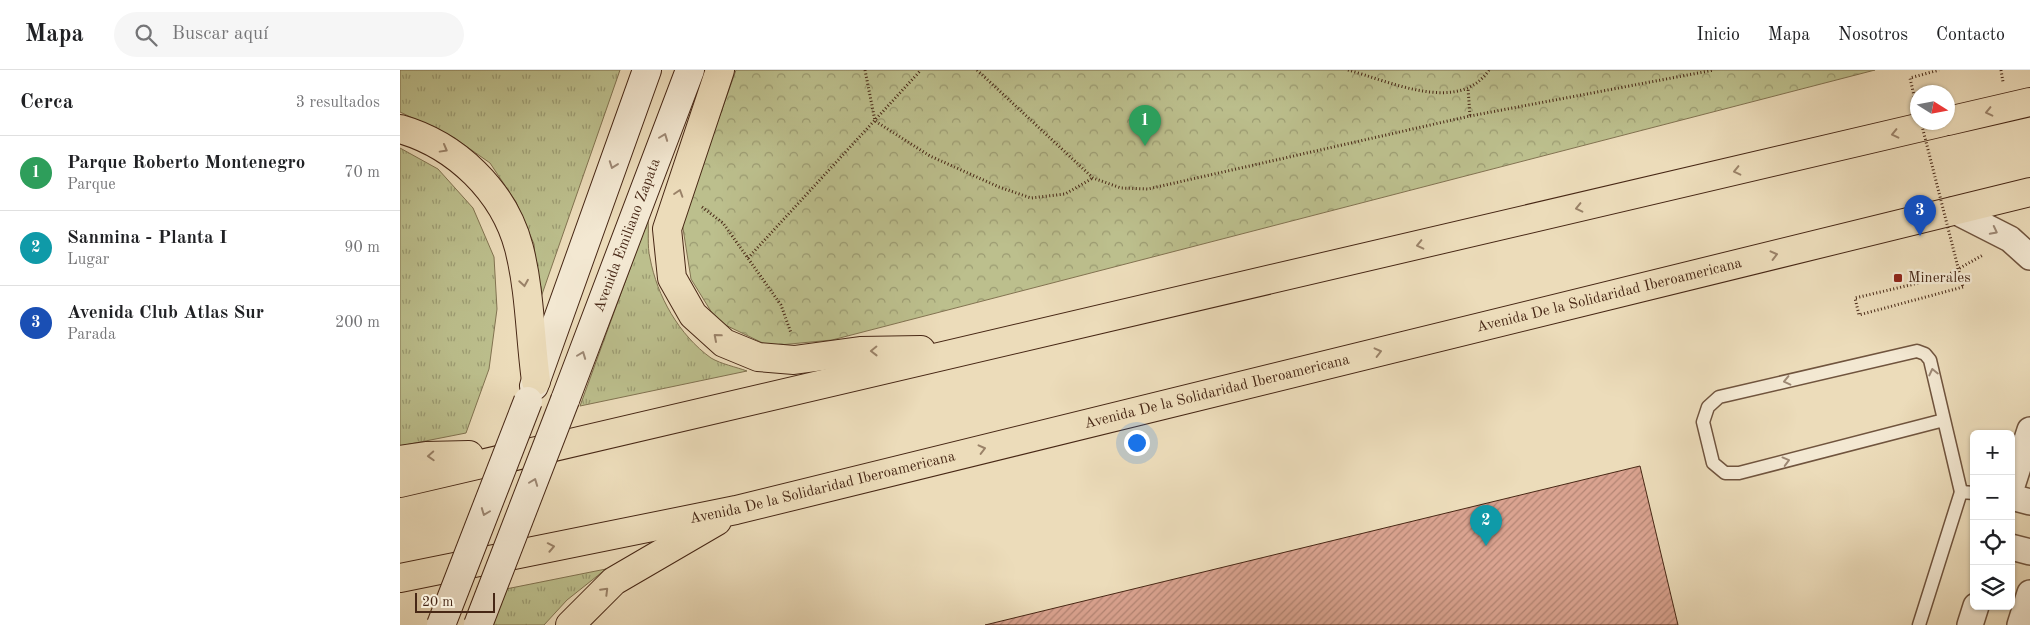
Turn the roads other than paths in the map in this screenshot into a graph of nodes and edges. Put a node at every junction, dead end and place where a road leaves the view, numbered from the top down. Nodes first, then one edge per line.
1 (647, 70) edge
2 (690, 70) edge
3 (720, 70) edge
4 (2030, 102) edge
5 (1955, 119) edge
6 (400, 129) edge
7 (1910, 130) edge
8 (2030, 192) edge
9 (1953, 210) junction
10 (2030, 257) edge
11 (975, 349) junction
12 (532, 391) junction
13 (1944, 420) junction
14 (2030, 430) edge
15 (533, 452) junction
16 (400, 460) edge
17 (2015, 477) edge
18 (400, 483) edge
19 (1967, 493) edge
20 (2015, 498) edge
21 (2030, 502) edge
22 (736, 510) junction
23 (2015, 548) edge
24 (2030, 552) edge
25 (400, 578) edge
26 (2030, 593) edge
27 (1975, 610) edge
28 (441, 625) edge
29 (478, 625) edge
30 (570, 625) edge
31 (1919, 625) edge
32 (1970, 625) edge
33 (2020, 625) edge

1 -> 12 main road
29 -> 2 main road, Avenida Emiliano Zapata, bridge
11 -> 3 highway
4 -> 5 highway
6 -> 12 highway
7 -> 11 highway
8 - 9 highway, Avenida De la Solidaridad Iberoamericana
9 -> 10 street
22 -> 9 highway, Avenida De la Solidaridad Iberoamericana
11 - 15 highway
12 -> 28 main road, bridge
13 -> 13 lane
13 - 19 lane
14 - 17 street
15 -> 16 highway
15 - 18 highway
19 - 31 lane
20 - 21 street
25 -> 22 highway, Avenida De la Solidaridad Iberoamericana
30 -> 22 highway
23 - 24 street
26 - 33 street
27 - 32 street

